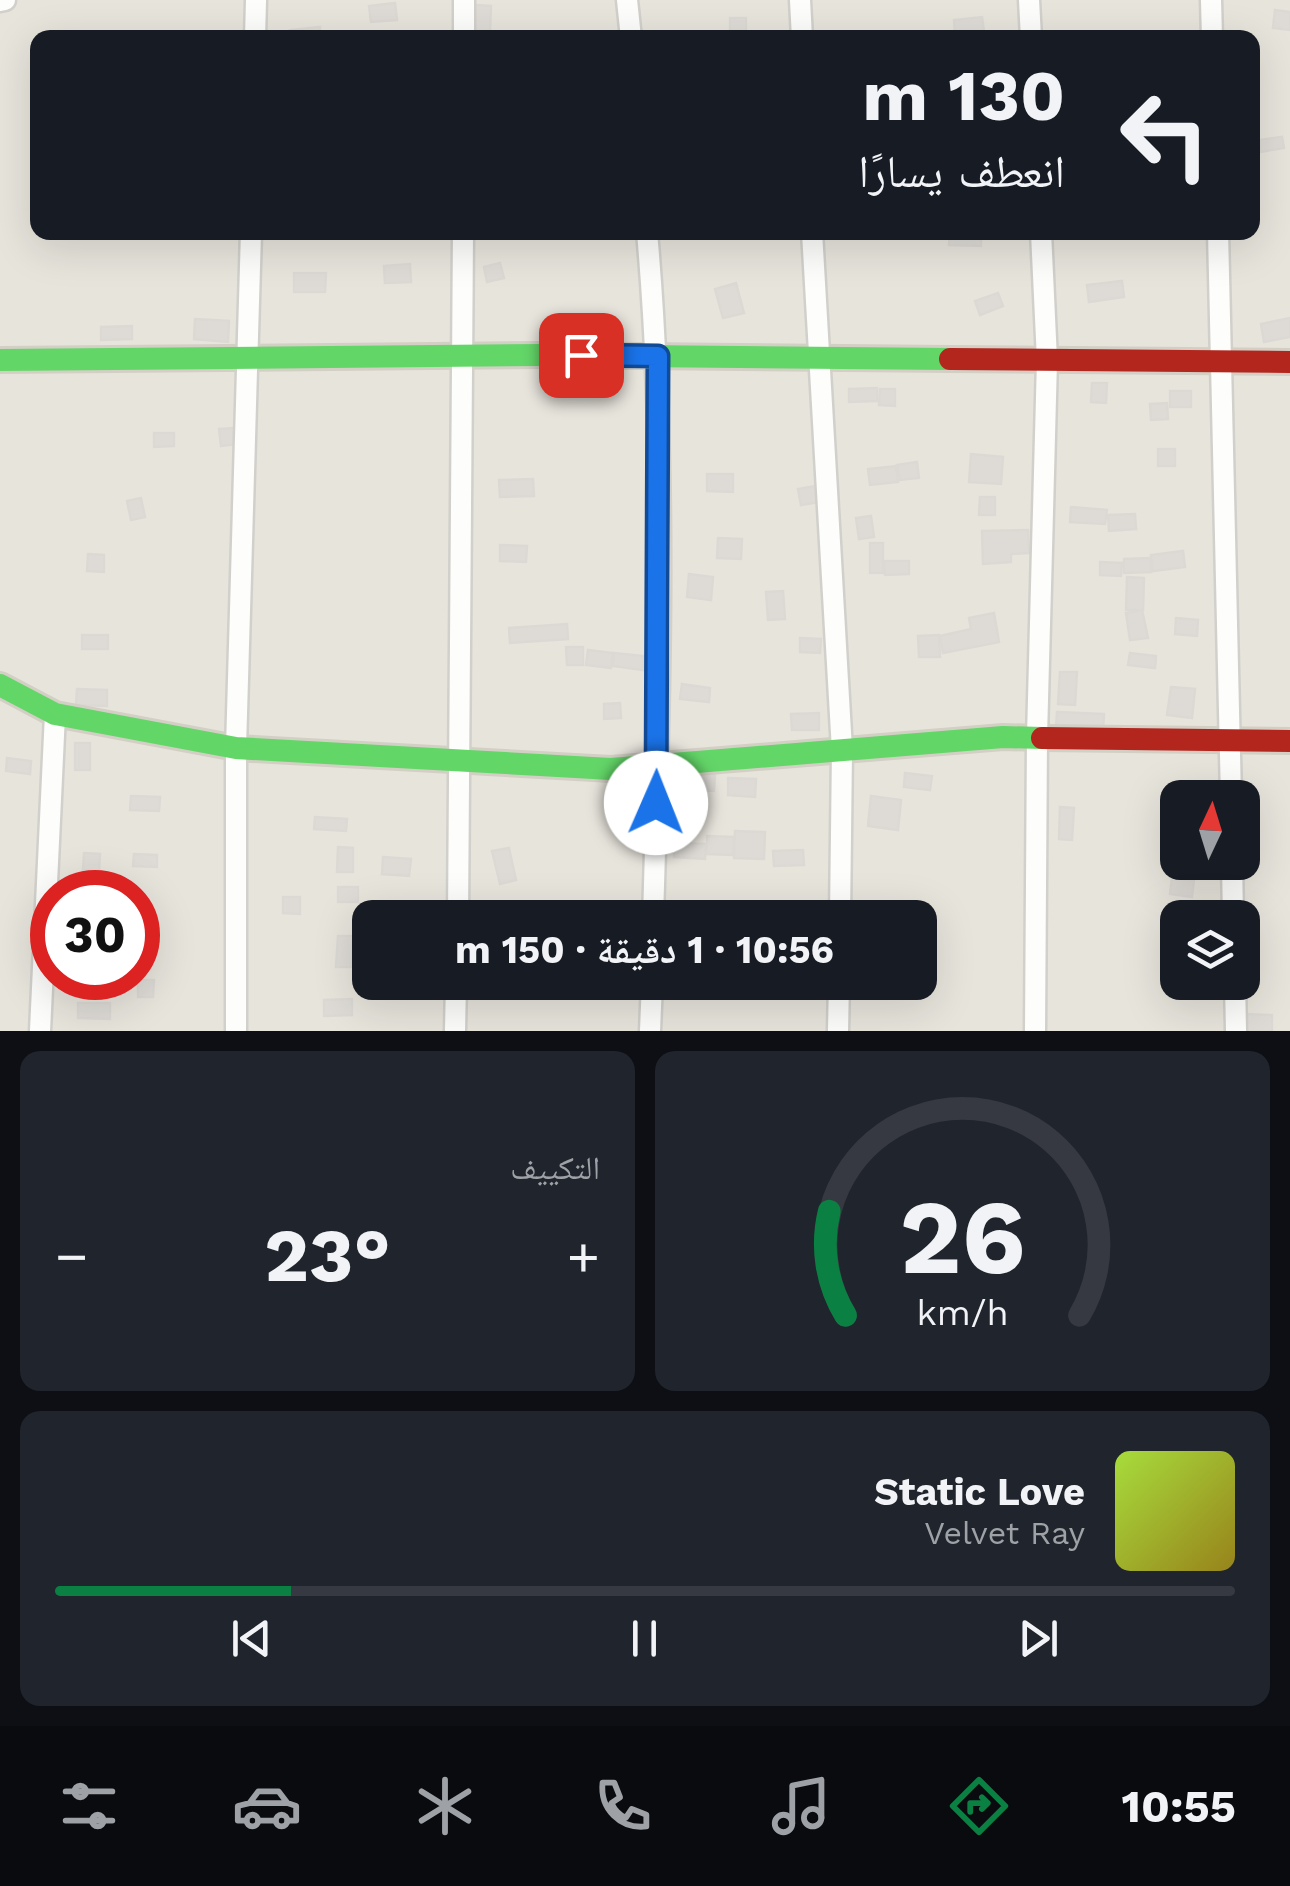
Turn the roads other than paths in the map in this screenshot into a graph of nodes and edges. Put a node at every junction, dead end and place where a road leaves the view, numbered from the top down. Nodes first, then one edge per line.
1 (256, 0) edge
2 (464, 0) edge
3 (627, 0) edge
4 (800, 0) edge
5 (1029, 0) edge
6 (1210, 0) edge
7 (255, 30) edge
8 (464, 30) edge
9 (629, 30) edge
10 (802, 30) edge
11 (1030, 30) edge
12 (1212, 30) edge
13 (251, 240) edge
14 (463, 240) edge
15 (648, 240) edge
16 (812, 240) edge
17 (1041, 240) edge
18 (1218, 240) edge
19 (462, 356) junction
20 (658, 356) junction
21 (818, 358) junction
22 (248, 359) junction
23 (0, 360) edge
24 (1047, 360) junction
25 (1222, 362) junction
26 (1290, 362) edge
27 (0, 686) edge
28 (55, 714) junction
29 (1037, 738) junction
30 (1229, 740) junction
31 (1290, 741) edge
32 (236, 748) junction
33 (842, 750) junction
34 (461, 760) junction
35 (658, 765) junction
36 (1230, 780) edge
37 (458, 900) edge
38 (654, 900) edge
39 (840, 900) edge
40 (456, 1000) edge
41 (651, 1000) edge
42 (839, 1000) edge
43 (1235, 1000) edge
44 (40, 1031) edge
45 (236, 1031) edge
46 (456, 1031) edge
47 (650, 1031) edge
48 (838, 1031) edge
49 (1036, 1031) edge
50 (1236, 1031) edge

1 - 7 street
2 - 8 street
3 - 9 street
4 - 10 street
5 - 11 street
6 - 12 street
13 - 22 street
14 - 19 street
15 - 20 street
16 - 21 street
17 - 24 street
18 - 25 street
19 - 20 street
19 - 22 street
19 - 34 street
20 - 21 street
20 - 35 street
21 - 24 street
21 - 33 street
22 - 23 street
22 - 32 street
24 - 25 street
24 - 29 street
25 - 26 street
25 - 30 street
27 - 28 street
28 - 32 street
28 - 44 street
29 - 30 street
29 - 33 street
29 - 49 street
30 - 31 street
30 - 36 street
32 - 34 street
32 - 45 street
33 - 35 street
33 - 39 street
34 - 35 street
34 - 37 street
35 - 38 street
40 - 46 street
41 - 47 street
42 - 48 street
43 - 50 street

